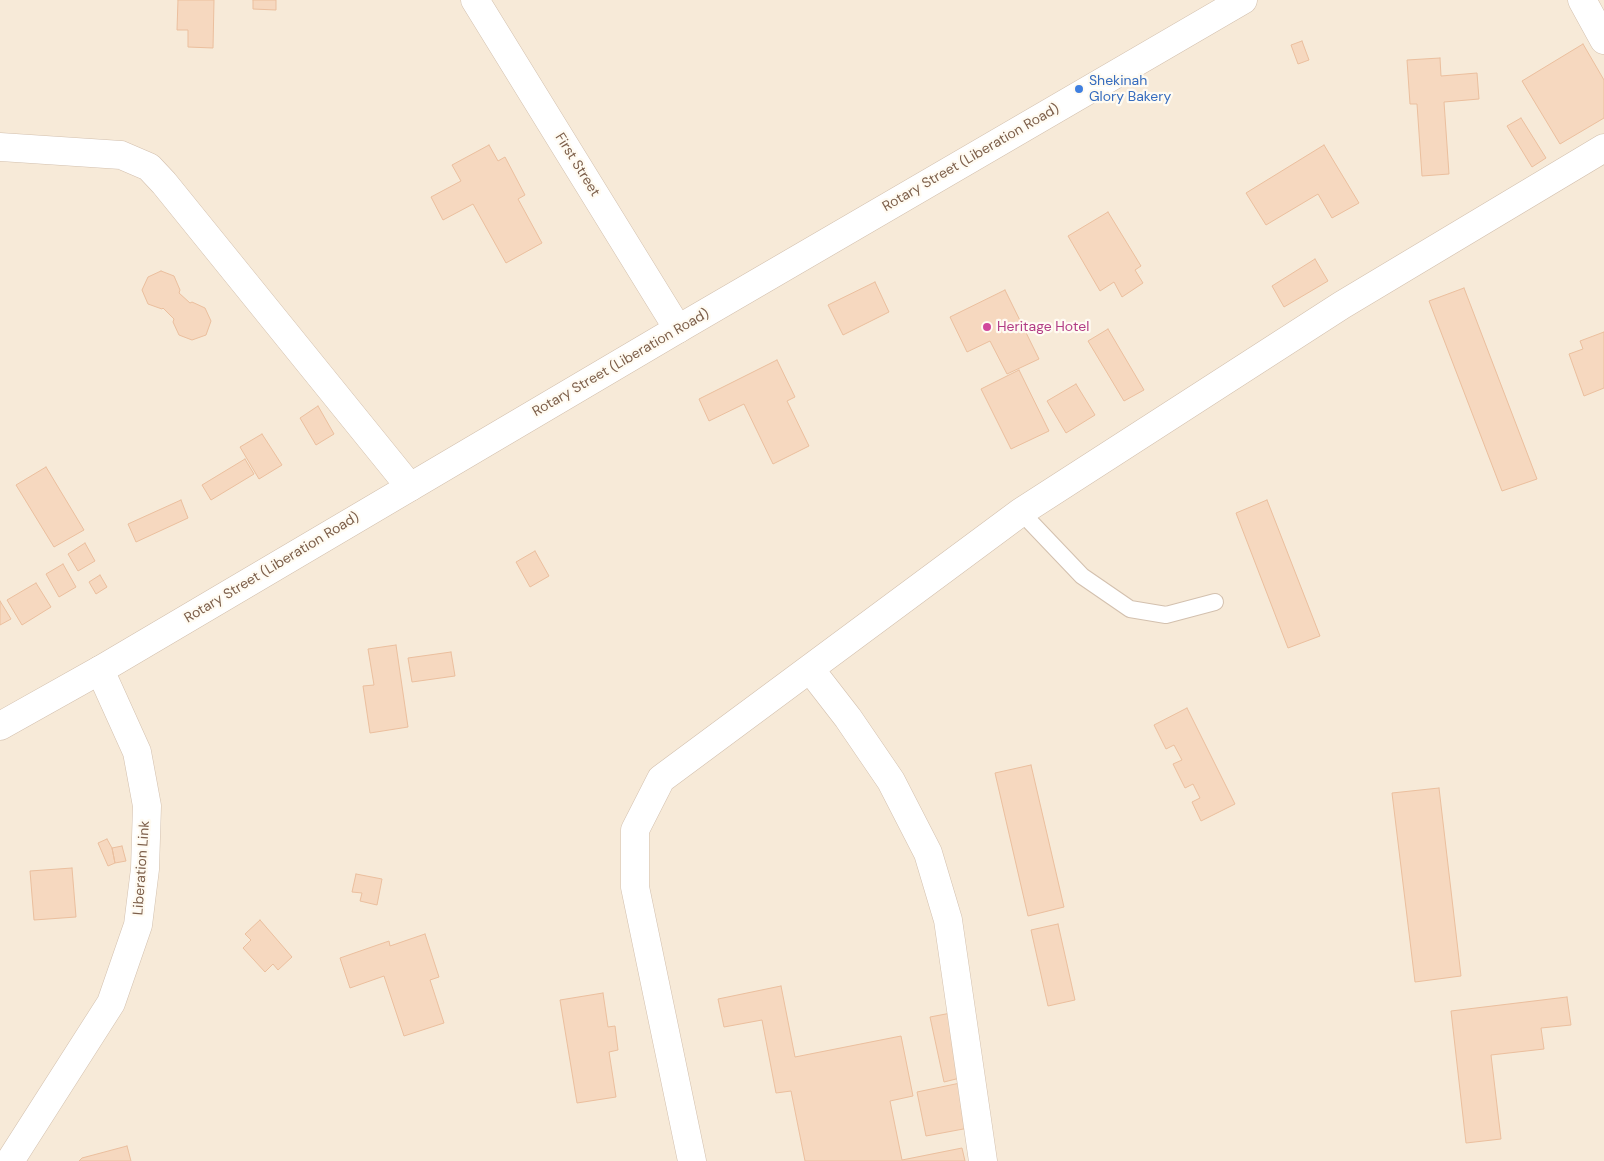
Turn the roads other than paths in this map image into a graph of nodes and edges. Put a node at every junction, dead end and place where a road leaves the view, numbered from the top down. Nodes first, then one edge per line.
1 (475, 0) edge
2 (1242, 0) edge
3 (1582, 0) edge
4 (1604, 40) edge
5 (0, 147) edge
6 (1604, 148) edge
7 (678, 329) junction
8 (410, 487) junction
9 (1021, 512) junction
10 (1215, 602) dead end
11 (810, 669) junction
12 (100, 670) junction
13 (0, 726) edge
14 (10, 1161) edge
15 (692, 1161) edge
16 (983, 1161) edge

1 - 7 street, First Street
2 - 7 street, Rotary Street (Liberation Road)
3 - 4 street
5 - 8 street
6 - 9 street
7 - 8 street, Rotary Street (Liberation Road)
8 - 12 street, Rotary Street (Liberation Road)
9 - 10 lane
9 - 11 street
11 - 15 street
11 - 16 street
12 - 13 street, Rotary Street (Liberation Road)
12 - 14 street, Liberation Link

